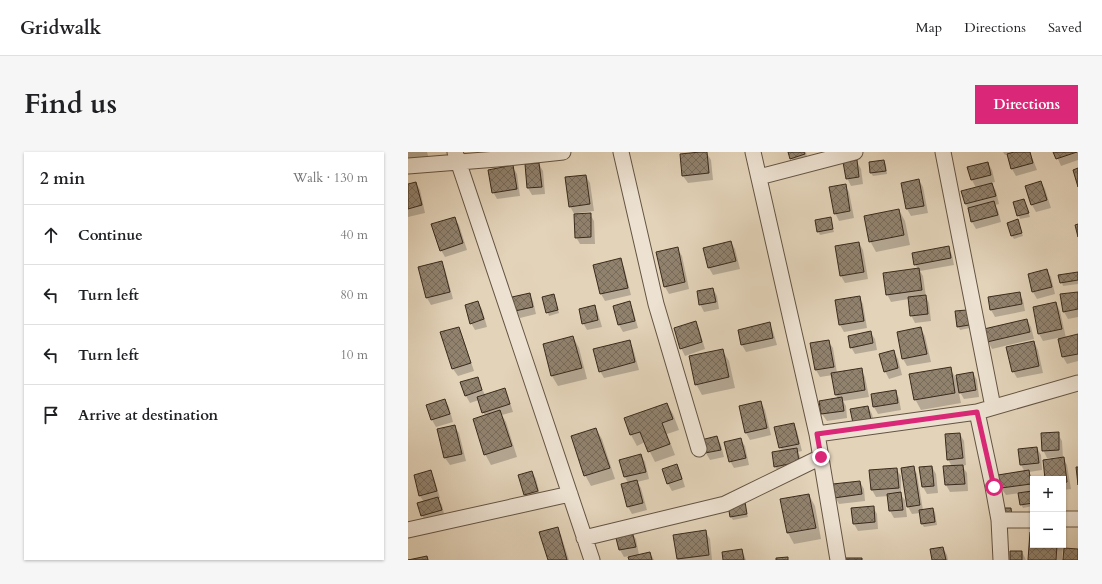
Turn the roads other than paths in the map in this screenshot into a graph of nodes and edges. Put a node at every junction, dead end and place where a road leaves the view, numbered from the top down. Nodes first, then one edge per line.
1 (563, 152) edge
2 (621, 152) edge
3 (753, 152) edge
4 (855, 152) edge
5 (943, 152) edge
6 (457, 156) edge
7 (408, 166) edge
8 (759, 177) junction
9 (1078, 383) edge
10 (994, 407) junction
11 (977, 412) junction
12 (817, 434) junction
13 (699, 449) dead end
14 (821, 457) junction
15 (570, 494) junction
16 (1066, 519) edge
17 (1078, 519) edge
18 (999, 520) junction
19 (1030, 520) edge
20 (408, 530) edge
21 (584, 538) junction
22 (592, 560) edge
23 (838, 560) edge
24 (1002, 560) edge

1 - 6 street
2 - 13 street
3 - 8 street
4 - 8 street
5 - 10 street
6 - 7 street
6 - 15 street
8 - 12 street
9 - 10 street
10 - 11 street
11 - 12 street
11 - 18 street
12 - 14 street
14 - 21 street
14 - 23 street
15 - 20 street
15 - 21 street
16 - 17 street
18 - 19 street
18 - 24 street
21 - 22 street

